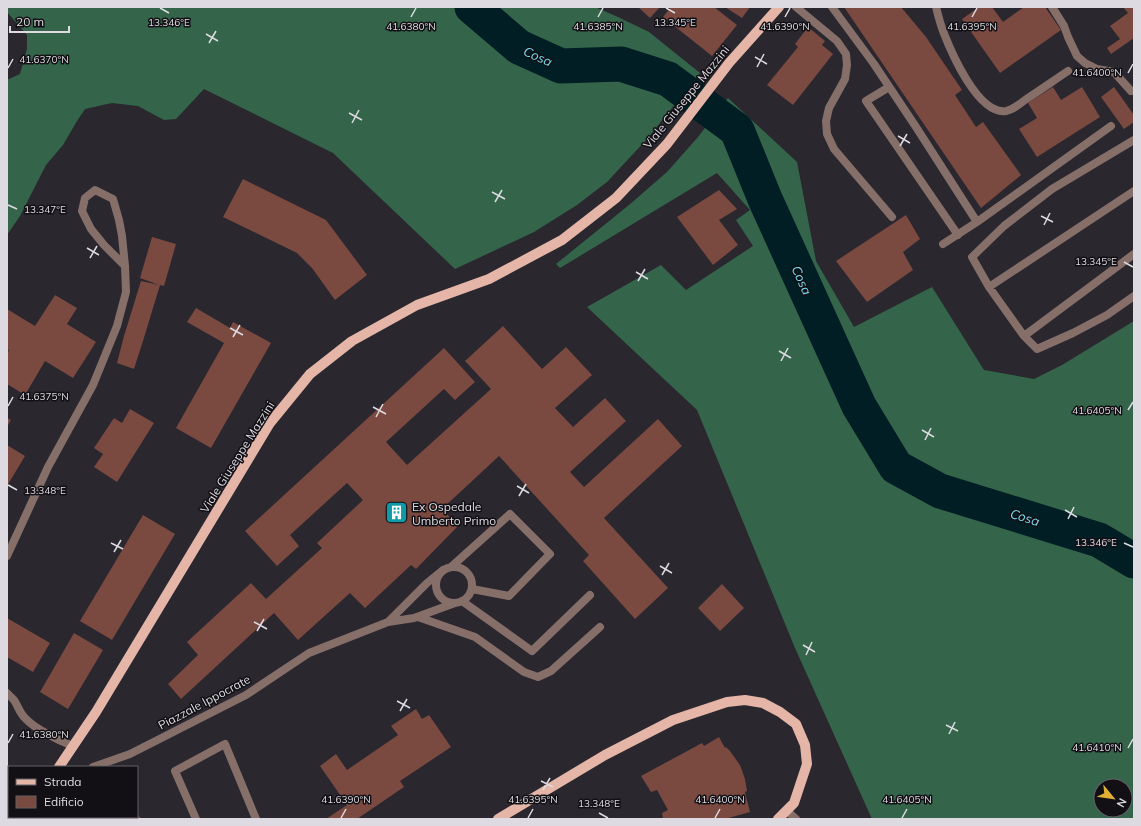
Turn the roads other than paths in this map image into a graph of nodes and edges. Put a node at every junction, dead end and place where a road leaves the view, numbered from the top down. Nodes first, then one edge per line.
1 (779, 7) edge
2 (796, 7) edge
3 (832, 7) edge
4 (936, 7) edge
5 (1052, 7) edge
6 (1068, 71) dead end
7 (889, 87) junction
8 (1130, 91) dead end
9 (1111, 126) dead end
10 (1134, 140) edge
11 (1134, 191) edge
12 (892, 217) dead end
13 (977, 222) junction
14 (958, 235) junction
15 (943, 244) dead end
16 (1134, 254) edge
17 (125, 266) junction
18 (990, 287) junction
19 (1134, 296) edge
20 (1024, 336) junction
21 (7, 556) edge
22 (451, 567) junction
23 (443, 570) junction
24 (472, 589) junction
25 (590, 594) dead end
26 (458, 602) junction
27 (418, 617) junction
28 (388, 622) junction
29 (600, 627) dead end
30 (7, 694) edge
31 (73, 746) junction
32 (60, 766) edge
33 (96, 766) edge
34 (787, 811) junction
35 (196, 819) edge
36 (256, 819) edge
37 (498, 819) edge
38 (778, 819) edge
39 (796, 819) edge

1 - 31 main road, Viale Giuseppe Mazzini
2 - 12 street
3 - 7 street
4 - 6 street
5 - 8 street
7 - 13 street
7 - 14 street
9 - 13 street
10 - 18 street
11 - 18 street
13 - 14 street
14 - 15 street
16 - 20 street
17 - 17 street
17 - 21 street
18 - 20 street
19 - 20 street
22 - 23 street
22 - 24 street
22 - 24 street
23 - 26 street
23 - 28 street, Piazzale Ippocrate
24 - 26 street
25 - 26 street
26 - 27 street, Piazzale Ippocrate
27 - 28 street, Piazzale Ippocrate
27 - 29 street
28 - 33 street, Piazzale Ippocrate
30 - 31 street
31 - 32 main road, Viale Giuseppe Mazzini
34 - 37 main road
34 - 38 main road
34 - 39 street
35 - 36 street

